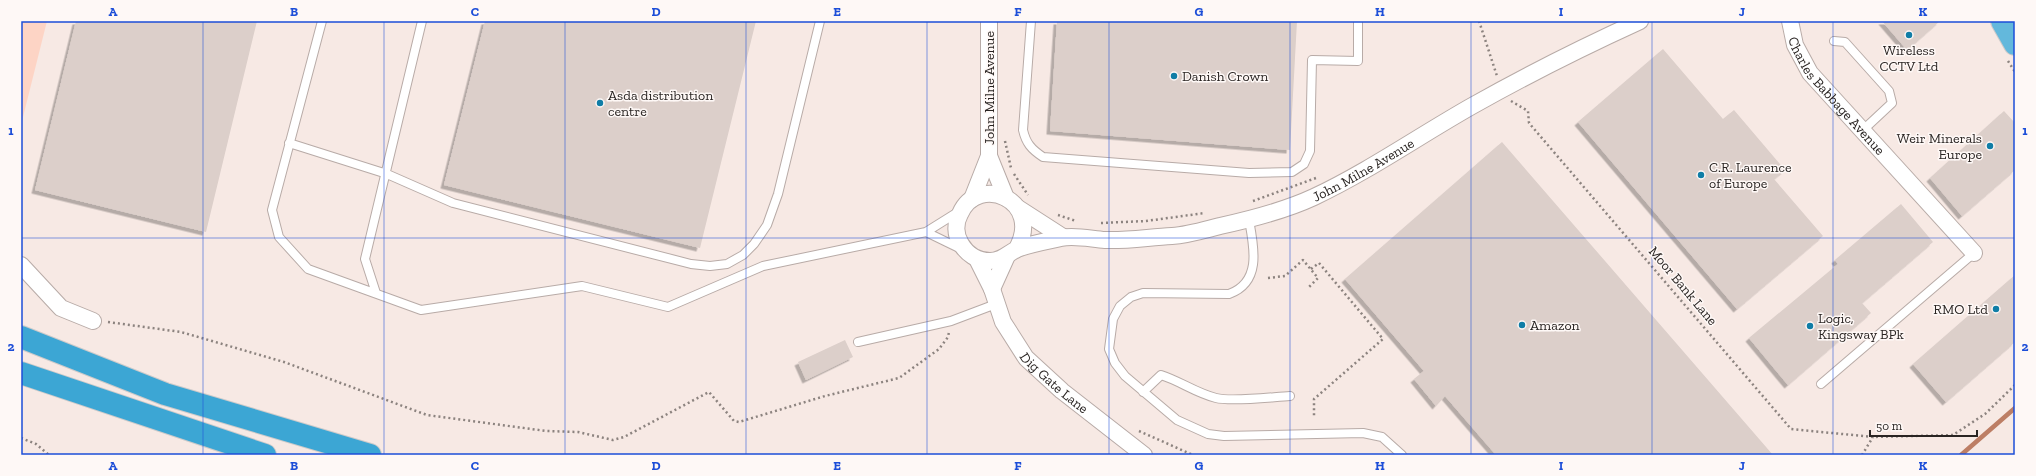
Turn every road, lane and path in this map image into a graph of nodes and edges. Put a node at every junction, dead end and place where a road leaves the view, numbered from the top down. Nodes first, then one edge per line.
1 (322, 21) edge
2 (422, 21) edge
3 (820, 21) edge
4 (989, 21) edge
5 (1031, 21) edge
6 (1358, 21) edge
7 (1479, 21) edge
8 (1640, 21) edge
9 (1790, 21) edge
10 (2002, 21) edge
11 (1834, 41) dead end
12 (2015, 44) edge
13 (1498, 80) dead end
14 (1507, 98) dead end
15 (1862, 131) junction
16 (289, 143) junction
17 (989, 156) junction
18 (1011, 167) dead end
19 (387, 174) junction
20 (1032, 199) dead end
21 (1012, 203) junction
22 (967, 204) junction
23 (1249, 220) junction
24 (926, 232) junction
25 (1063, 237) junction
26 (1974, 253) joint
27 (1011, 254) junction
28 (971, 255) junction
29 (21, 265) edge
30 (1311, 269) junction
31 (1268, 278) dead end
32 (1309, 287) dead end
33 (376, 293) junction
34 (994, 297) junction
35 (93, 321) joint
36 (951, 321) junction
37 (21, 337) edge
38 (858, 342) dead end
39 (21, 373) edge
40 (1821, 384) dead end
41 (2015, 385) edge
42 (1143, 392) junction
43 (1290, 396) dead end
44 (1314, 418) dead end
45 (1116, 434) junction
46 (1873, 437) junction
47 (21, 438) edge
48 (49, 455) edge
49 (265, 455) edge
50 (370, 455) edge
51 (1144, 455) edge
52 (1193, 455) edge
53 (1402, 455) edge
54 (1862, 455) edge

1 - 16 lane
2 - 19 lane
3 - 19 lane
4 - 17 street, John Milne Avenue
5 - 6 lane
7 - 13 path
8 - 23 street, John Milne Avenue
9 - 15 street, Charles Babbage Avenue
10 - 12 highway
11 - 15 lane
14 - 46 path, Moor Bank Lane
15 - 26 street, Charles Babbage Avenue
16 - 19 lane
16 - 33 lane
17 - 21 street, John Milne Avenue
17 - 22 street, John Milne Avenue
18 - 20 path
19 - 33 lane
21 - 22 street
21 - 25 street, John Milne Avenue
21 - 27 street
22 - 24 lane
22 - 28 street
23 - 25 street, John Milne Avenue
23 - 42 lane
24 - 28 lane
24 - 33 lane
25 - 27 street, John Milne Avenue
26 - 40 lane
27 - 28 street
27 - 34 street
28 - 34 street, Dig Gate Lane
29 - 35 street
30 - 31 path
30 - 32 path
30 - 44 path
34 - 36 lane
34 - 45 street, Dig Gate Lane
35 - 36 path
36 - 38 lane
37 - 50 highway
39 - 49 highway
41 - 46 path
42 - 43 lane
42 - 53 lane
45 - 51 street, Dig Gate Lane
45 - 52 path
46 - 54 path
47 - 48 path

